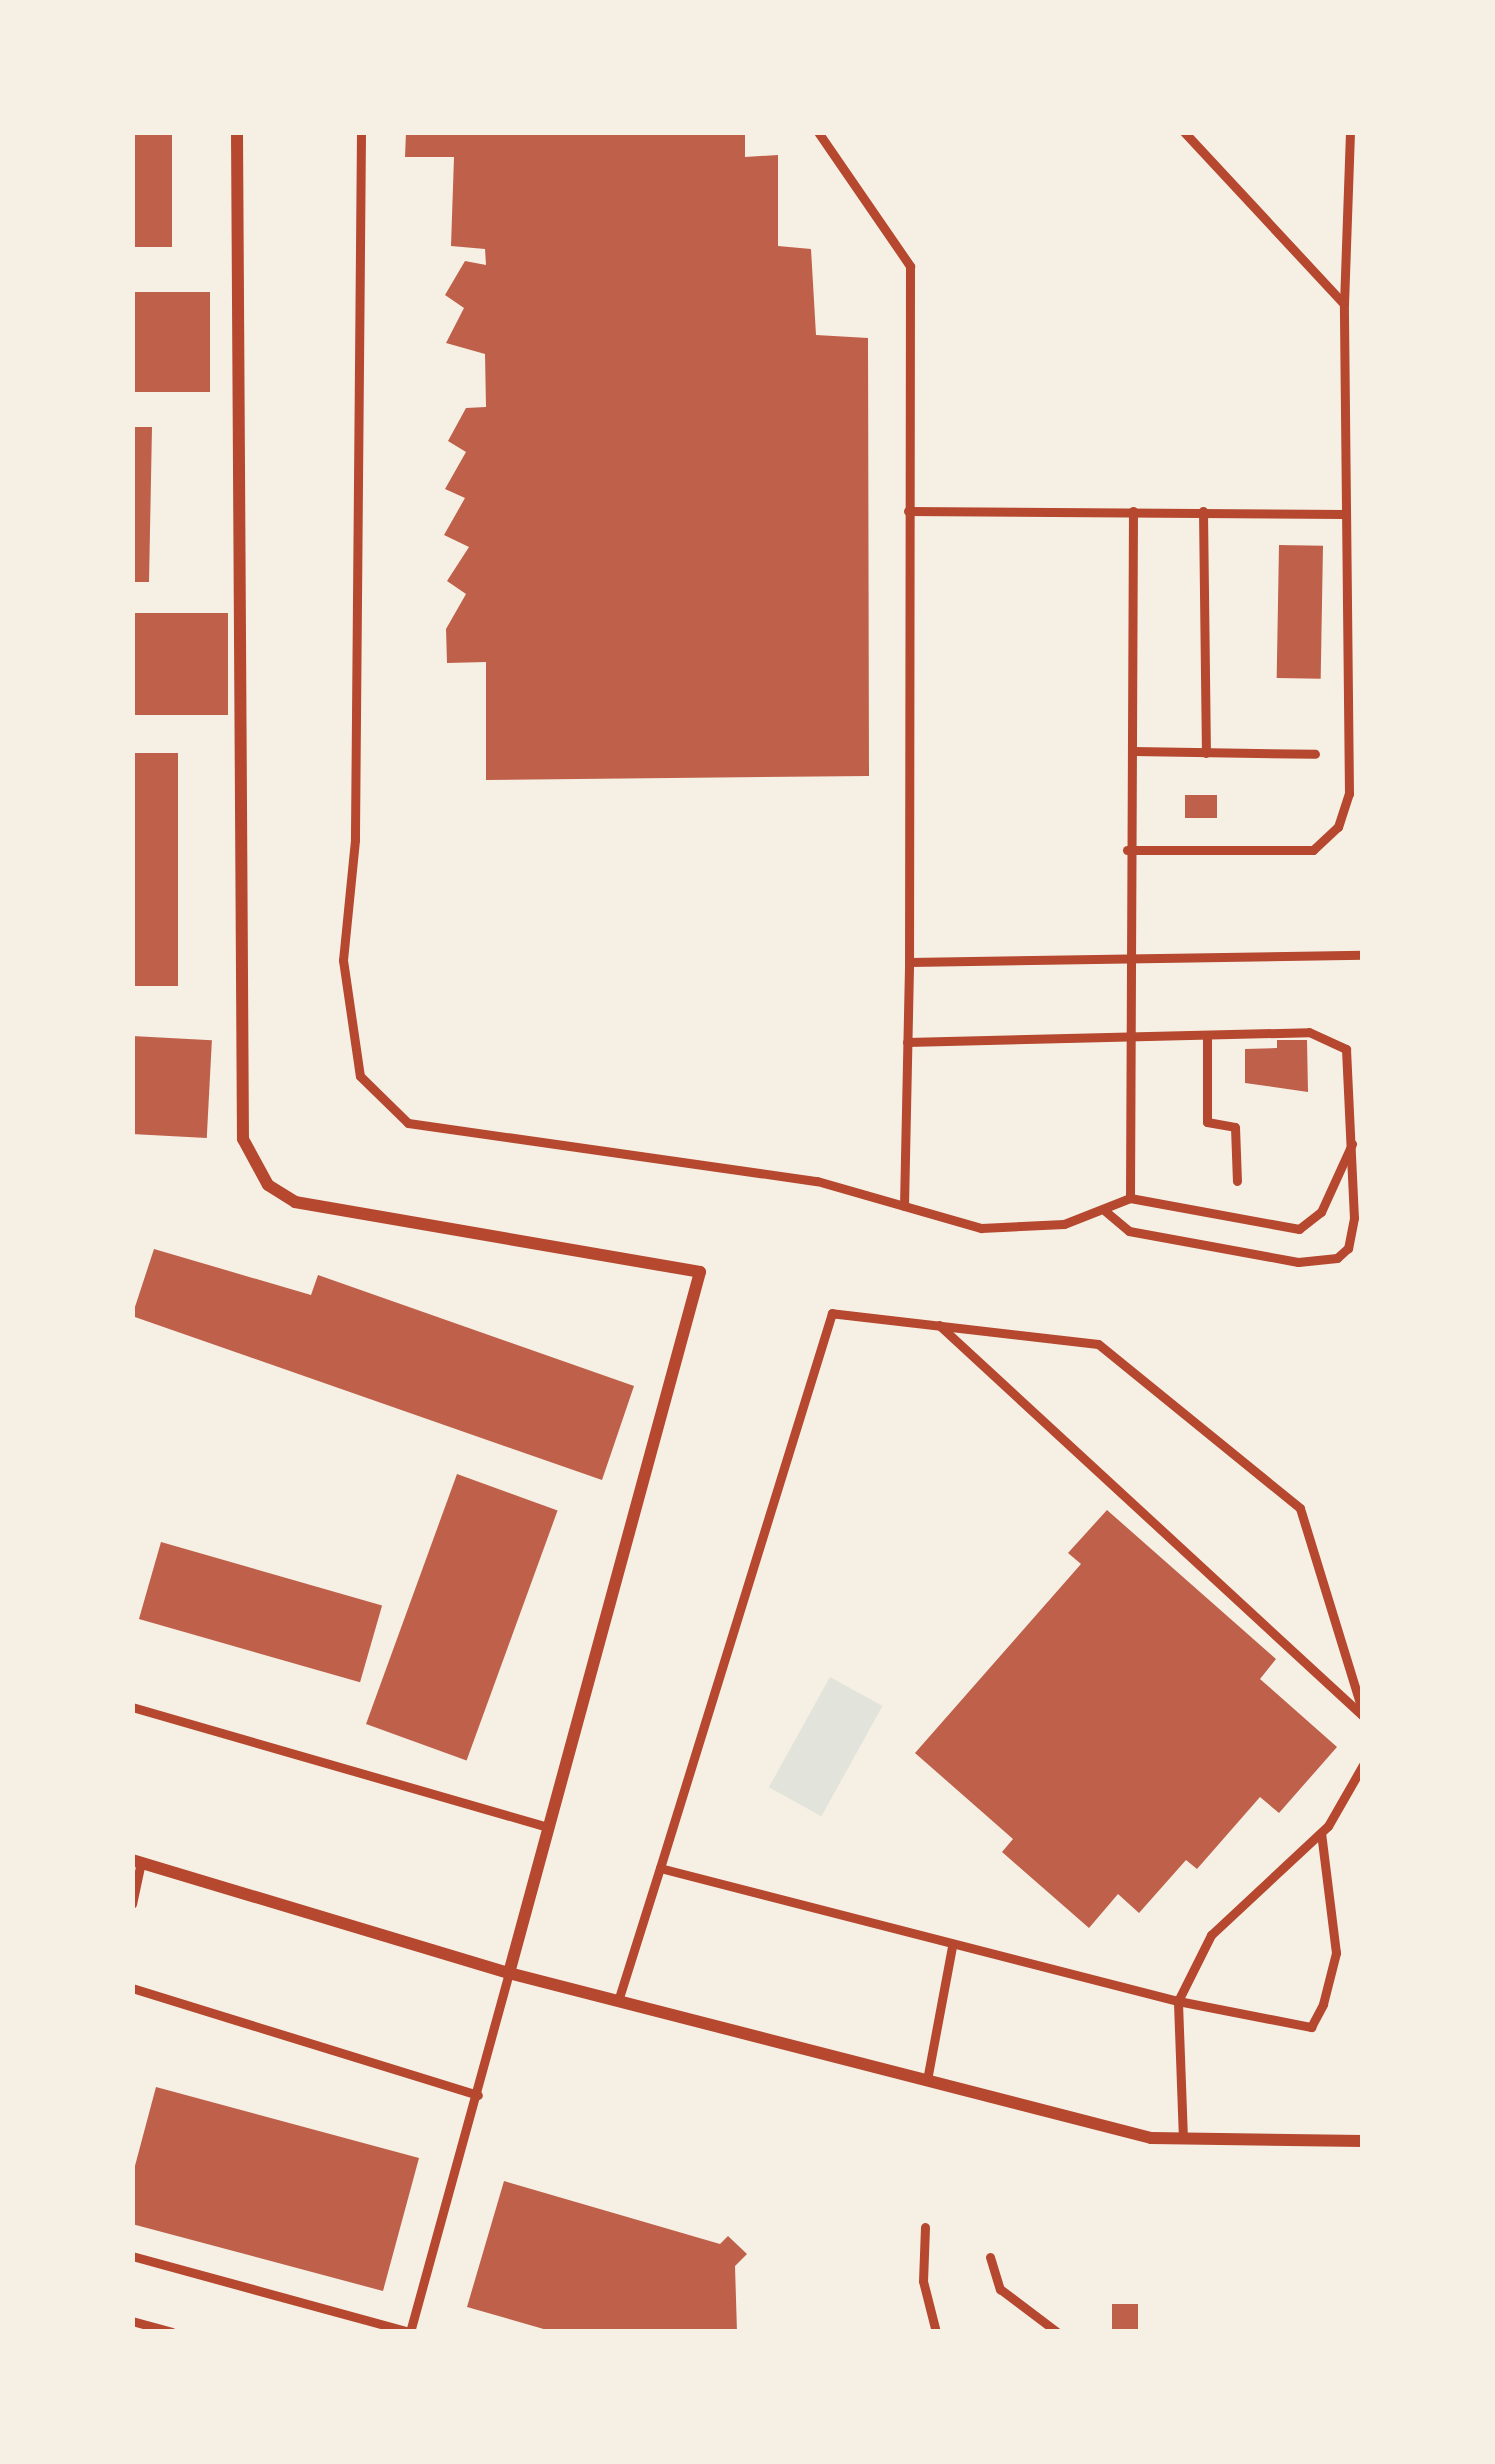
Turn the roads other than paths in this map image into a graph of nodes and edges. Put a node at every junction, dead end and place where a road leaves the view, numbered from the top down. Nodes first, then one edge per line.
1 (237, 132) edge
2 (361, 132) edge
3 (818, 132) edge
4 (1184, 132) edge
5 (1350, 132) edge
6 (1344, 304) junction
7 (908, 511) junction
8 (1132, 511) junction
9 (1203, 511) junction
10 (1344, 514) junction
11 (1133, 751) junction
12 (1206, 753) junction
13 (1315, 754) dead end
14 (1127, 850) junction
15 (1130, 956) junction
16 (1363, 956) edge
17 (909, 962) junction
18 (1207, 1036) junction
19 (1128, 1037) junction
20 (907, 1042) junction
21 (1352, 1144) junction
22 (1237, 1181) dead end
23 (1130, 1198) junction
24 (904, 1206) junction
25 (1106, 1210) junction
26 (939, 1325) junction
27 (132, 1707) edge
28 (1363, 1714) edge
29 (1363, 1766) edge
30 (549, 1827) junction
31 (1321, 1833) junction
32 (136, 1861) edge
33 (660, 1868) junction
34 (132, 1904) edge
35 (952, 1947) junction
36 (509, 1973) junction
37 (132, 1988) edge
38 (618, 2001) junction
39 (1178, 2001) junction
40 (926, 2080) junction
41 (478, 2095) junction
42 (1183, 2139) junction
43 (1363, 2141) edge
44 (926, 2227) dead end
45 (132, 2256) edge
46 (990, 2257) dead end
47 (132, 2321) edge
48 (172, 2332) edge
49 (936, 2332) edge
50 (1057, 2332) edge

1 - 30 street
2 - 24 lane
3 - 7 lane
4 - 6 lane
5 - 6 lane
6 - 10 lane
7 - 8 lane
7 - 17 lane
8 - 9 lane
8 - 11 lane
9 - 10 lane
9 - 12 lane
10 - 14 lane
11 - 12 lane
11 - 14 lane
12 - 13 lane
14 - 15 lane
15 - 16 lane
15 - 17 lane
15 - 19 lane
17 - 20 lane
18 - 19 lane
18 - 21 lane
18 - 22 lane
19 - 20 lane
19 - 23 lane
20 - 24 lane
21 - 23 lane
21 - 25 lane
23 - 25 lane
24 - 25 lane
26 - 28 lane
26 - 28 lane
26 - 33 lane
27 - 30 lane
29 - 31 lane
30 - 36 street
31 - 39 lane
31 - 39 lane
32 - 34 lane
32 - 36 street
33 - 35 lane
33 - 38 lane
35 - 39 lane
35 - 40 lane
36 - 38 street
36 - 41 lane
37 - 41 lane
38 - 40 street
39 - 42 lane
40 - 42 street
41 - 45 lane
42 - 43 street
44 - 49 lane
46 - 50 lane
47 - 48 lane

